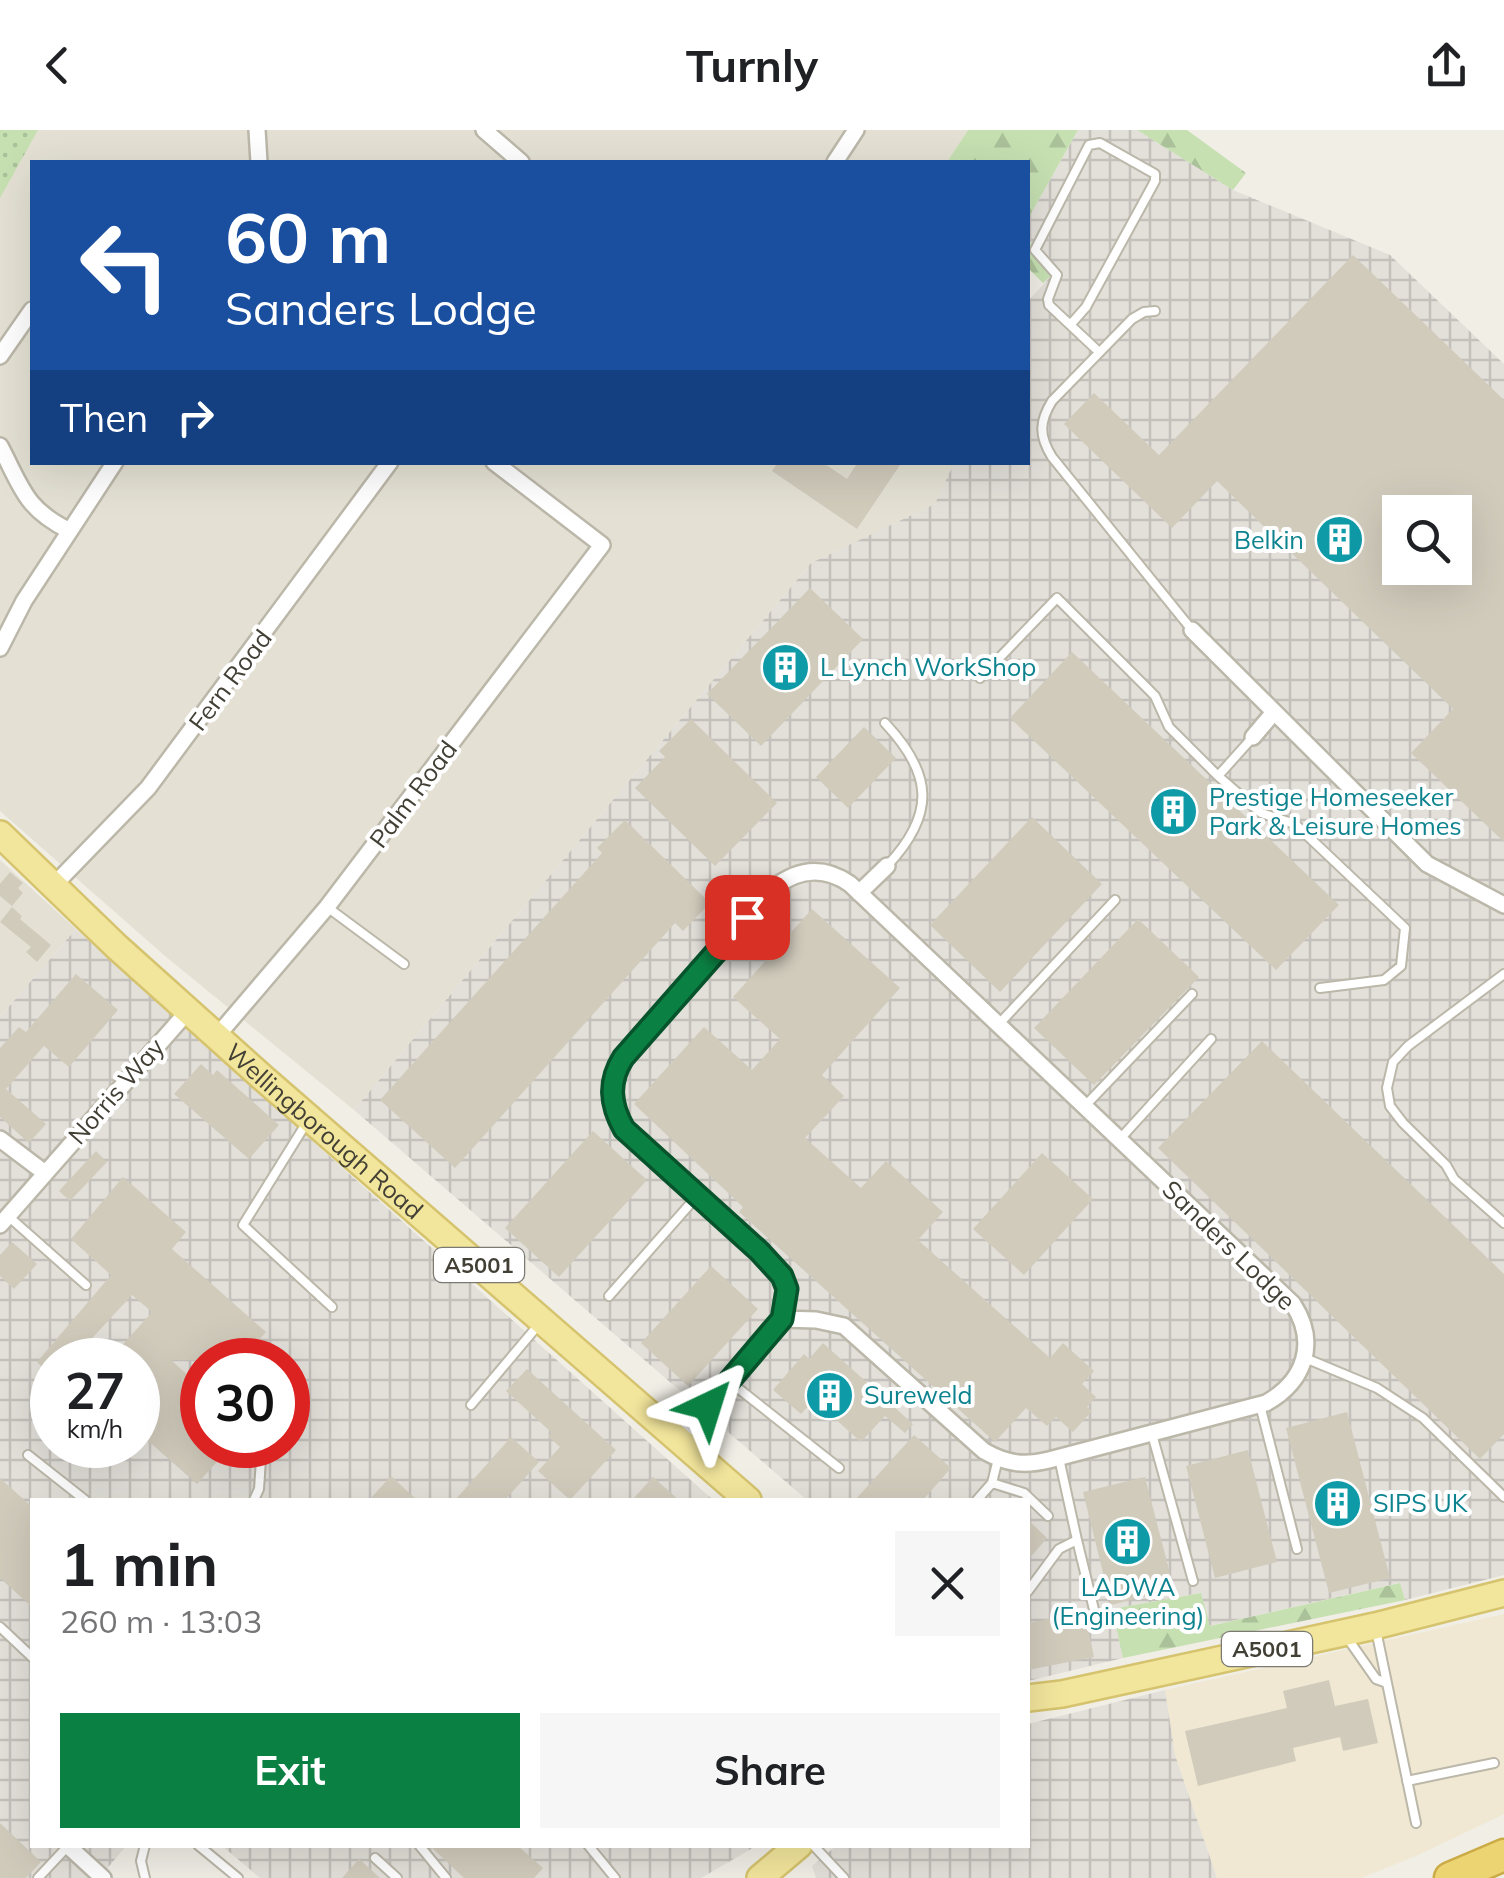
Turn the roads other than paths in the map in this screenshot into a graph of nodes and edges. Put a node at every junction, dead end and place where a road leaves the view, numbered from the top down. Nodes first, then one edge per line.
1 (257, 130) edge
2 (484, 130) edge
3 (856, 130) edge
4 (259, 160) edge
5 (518, 160) edge
6 (836, 160) edge
7 (1156, 312) dead end
8 (30, 313) edge
9 (1071, 324) junction
10 (1099, 352) junction
11 (0, 356) edge
12 (0, 446) edge
13 (113, 465) edge
14 (388, 465) edge
15 (498, 465) edge
16 (70, 531) junction
17 (1192, 630) joint
18 (0, 648) edge
19 (980, 678) dead end
20 (1274, 712) junction
21 (885, 722) dead end
22 (1253, 737) joint
23 (1218, 776) junction
24 (2, 840) edge
25 (887, 866) joint
26 (55, 884) junction
27 (860, 893) junction
28 (1116, 900) dead end
29 (1504, 905) edge
30 (327, 907) junction
31 (404, 964) dead end
32 (1504, 974) edge
33 (1320, 988) dead end
34 (1192, 994) dead end
35 (188, 1010) junction
36 (998, 1026) junction
37 (217, 1036) junction
38 (1211, 1039) dead end
39 (1084, 1107) junction
40 (309, 1118) junction
41 (0, 1139) edge
42 (1119, 1140) junction
43 (45, 1173) junction
44 (698, 1195) junction
45 (4, 1220) edge
46 (1504, 1223) edge
47 (86, 1285) dead end
48 (608, 1296) dead end
49 (332, 1307) dead end
50 (782, 1319) junction
51 (543, 1320) junction
52 (1306, 1358) junction
53 (728, 1381) junction
54 (471, 1404) dead end
55 (1260, 1405) junction
56 (1152, 1434) junction
57 (680, 1438) junction
58 (28, 1455) dead end
59 (1058, 1458) junction
60 (998, 1459) junction
61 (260, 1468) edge
62 (839, 1468) dead end
63 (992, 1482) junction
64 (1504, 1497) edge
65 (82, 1498) edge
66 (255, 1498) edge
67 (746, 1498) edge
68 (979, 1498) edge
69 (1028, 1498) edge
70 (1030, 1500) edge
71 (1048, 1516) dead end
72 (1077, 1540) junction
73 (1296, 1548) dead end
74 (1193, 1581) dead end
75 (1030, 1588) edge
76 (1504, 1593) edge
77 (1098, 1626) dead end
78 (1375, 1626) junction
79 (0, 1627) edge
80 (1344, 1633) junction
81 (30, 1654) edge
82 (1387, 1683) junction
83 (1030, 1698) edge
84 (1494, 1763) dead end
85 (1407, 1780) junction
86 (1416, 1823) dead end
87 (64, 1848) edge
88 (70, 1848) edge
89 (144, 1848) edge
90 (202, 1848) edge
91 (421, 1848) edge
92 (590, 1848) edge
93 (795, 1848) edge
94 (817, 1848) edge
95 (1504, 1855) edge
96 (374, 1858) dead end
97 (38, 1878) edge
98 (103, 1878) edge
99 (144, 1878) edge
100 (238, 1878) edge
101 (397, 1878) edge
102 (446, 1878) edge
103 (615, 1878) edge
104 (760, 1878) edge
105 (844, 1878) edge
106 (1450, 1878) edge

1 - 4 street
2 - 5 street
3 - 6 street
7 - 10 lane
8 - 11 street
9 - 9 lane
9 - 10 lane
10 - 17 lane
12 - 16 street
13 - 16 street
14 - 26 street, Fern Road
15 - 30 street, Palm Road
16 - 18 street
17 - 20 street
19 - 23 lane
20 - 22 street
20 - 29 street
21 - 25 lane
22 - 23 lane
23 - 33 lane
24 - 26 main road, Wellingborough Road / A5001
25 - 27 street
26 - 35 main road, Wellingborough Road / A5001
27 - 36 street, Sanders Lodge
27 - 44 street, Sanders Lodge
28 - 36 lane
30 - 31 lane
30 - 37 street, Palm Road
32 - 46 lane
34 - 39 lane
35 - 37 main road, Wellingborough Road / A5001
35 - 43 street, Norris Way
36 - 39 street, Sanders Lodge
37 - 40 main road, Wellingborough Road / A5001
38 - 42 lane
39 - 42 street, Sanders Lodge
40 - 49 lane
40 - 51 main road, Wellingborough Road / A5001
41 - 43 street
42 - 52 street, Sanders Lodge
43 - 45 street, Norris Way
44 - 48 lane
44 - 50 street, Sanders Lodge
45 - 47 lane
50 - 53 street
50 - 60 street
51 - 54 lane
51 - 57 main road, Wellingborough Road / A5001
52 - 55 street
52 - 64 lane
53 - 57 street
53 - 62 lane
55 - 56 street
55 - 73 lane
56 - 59 street
56 - 74 lane
57 - 67 main road, Wellingborough Road / A5001
58 - 65 lane
59 - 60 street
59 - 72 lane
60 - 63 lane
61 - 66 lane
63 - 68 lane
63 - 69 lane
70 - 71 lane
72 - 75 lane
72 - 77 lane
76 - 78 main road, A5001
78 - 80 main road, A5001
78 - 82 lane
79 - 81 lane
80 - 82 lane
80 - 83 main road, A5001
82 - 85 lane
84 - 85 lane
85 - 86 lane
87 - 97 lane
88 - 98 street
89 - 99 lane
90 - 100 lane
91 - 102 lane
92 - 103 lane
93 - 104 main road
94 - 105 lane
95 - 106 highway
96 - 101 lane

